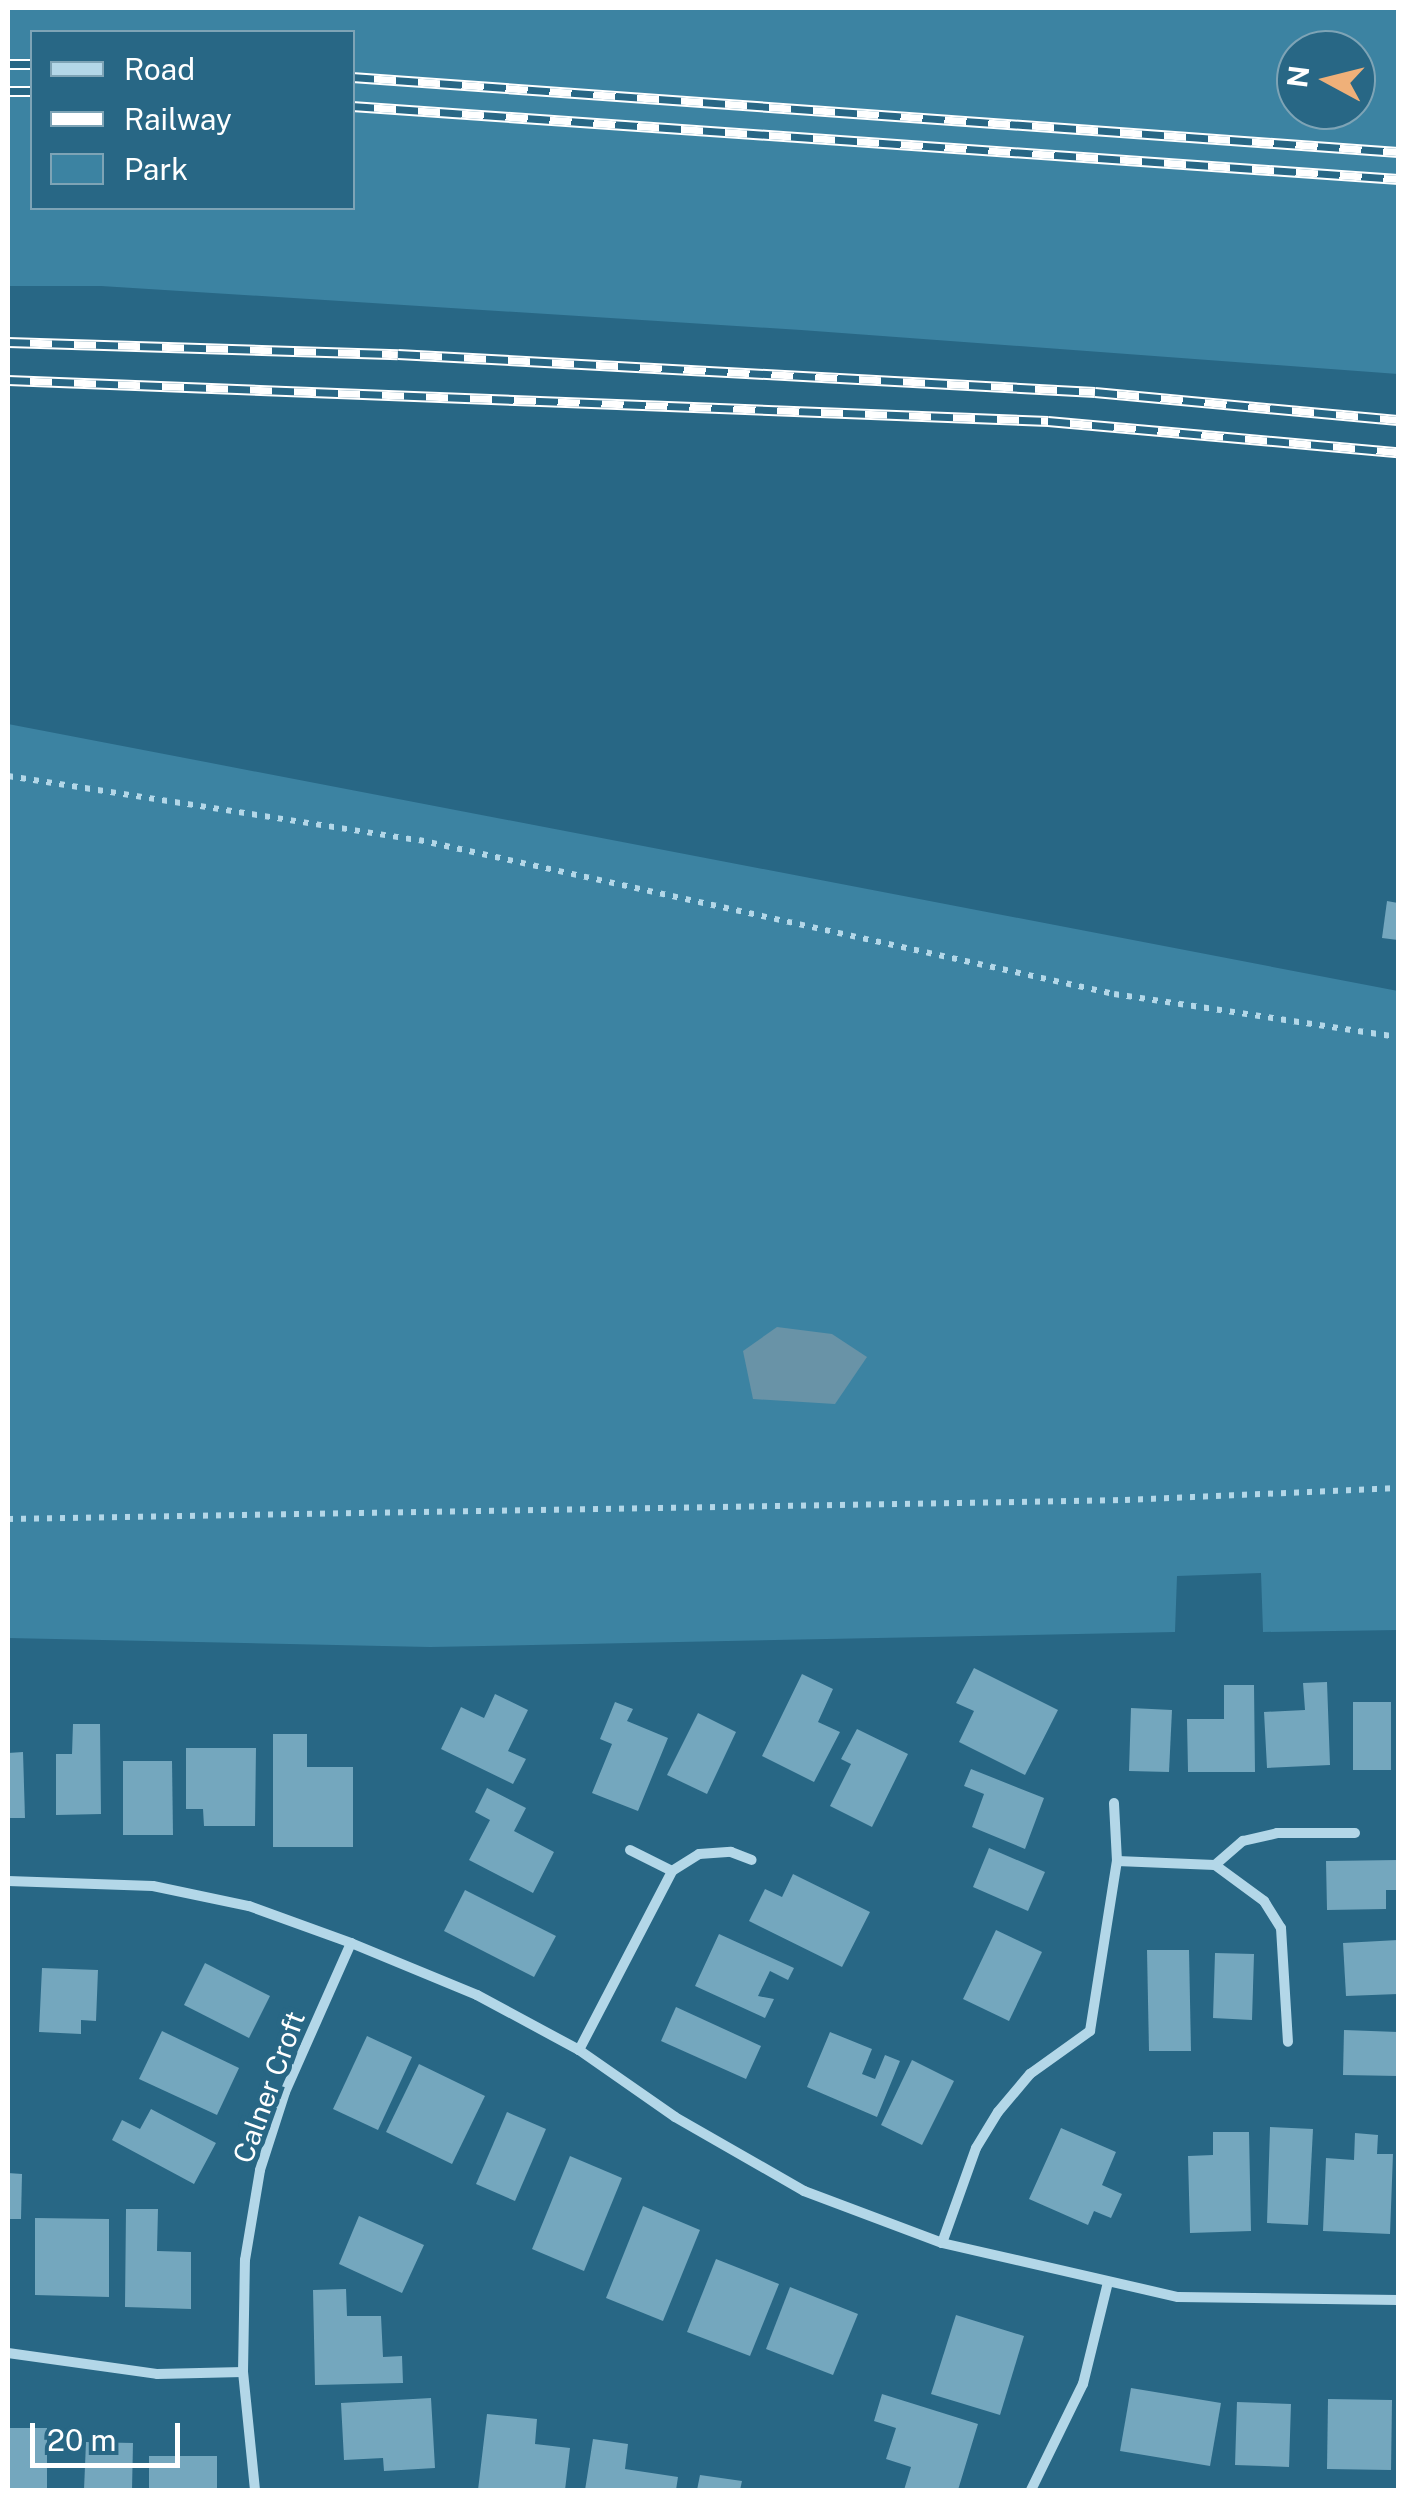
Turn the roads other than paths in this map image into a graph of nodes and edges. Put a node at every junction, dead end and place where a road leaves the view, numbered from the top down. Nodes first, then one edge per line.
1 (1114, 1803) dead end
2 (1355, 1833) dead end
3 (630, 1850) dead end
4 (752, 1860) dead end
5 (1117, 1861) junction
6 (1215, 1865) junction
7 (672, 1870) junction
8 (8, 1880) edge
9 (351, 1942) junction
10 (1288, 2042) dead end
11 (579, 2050) junction
12 (942, 2243) junction
13 (1107, 2286) junction
14 (1398, 2300) edge
15 (8, 2353) edge
16 (242, 2372) junction
17 (255, 2490) edge
18 (1031, 2490) edge

1 - 5 street
2 - 6 street
3 - 7 street
4 - 7 street
5 - 6 street
5 - 12 street
6 - 10 street
7 - 11 street
8 - 9 street
9 - 11 street
9 - 16 street, Calner Croft
11 - 12 street
12 - 13 street
13 - 14 street
13 - 18 street
15 - 16 street
16 - 17 street, Calner Croft

